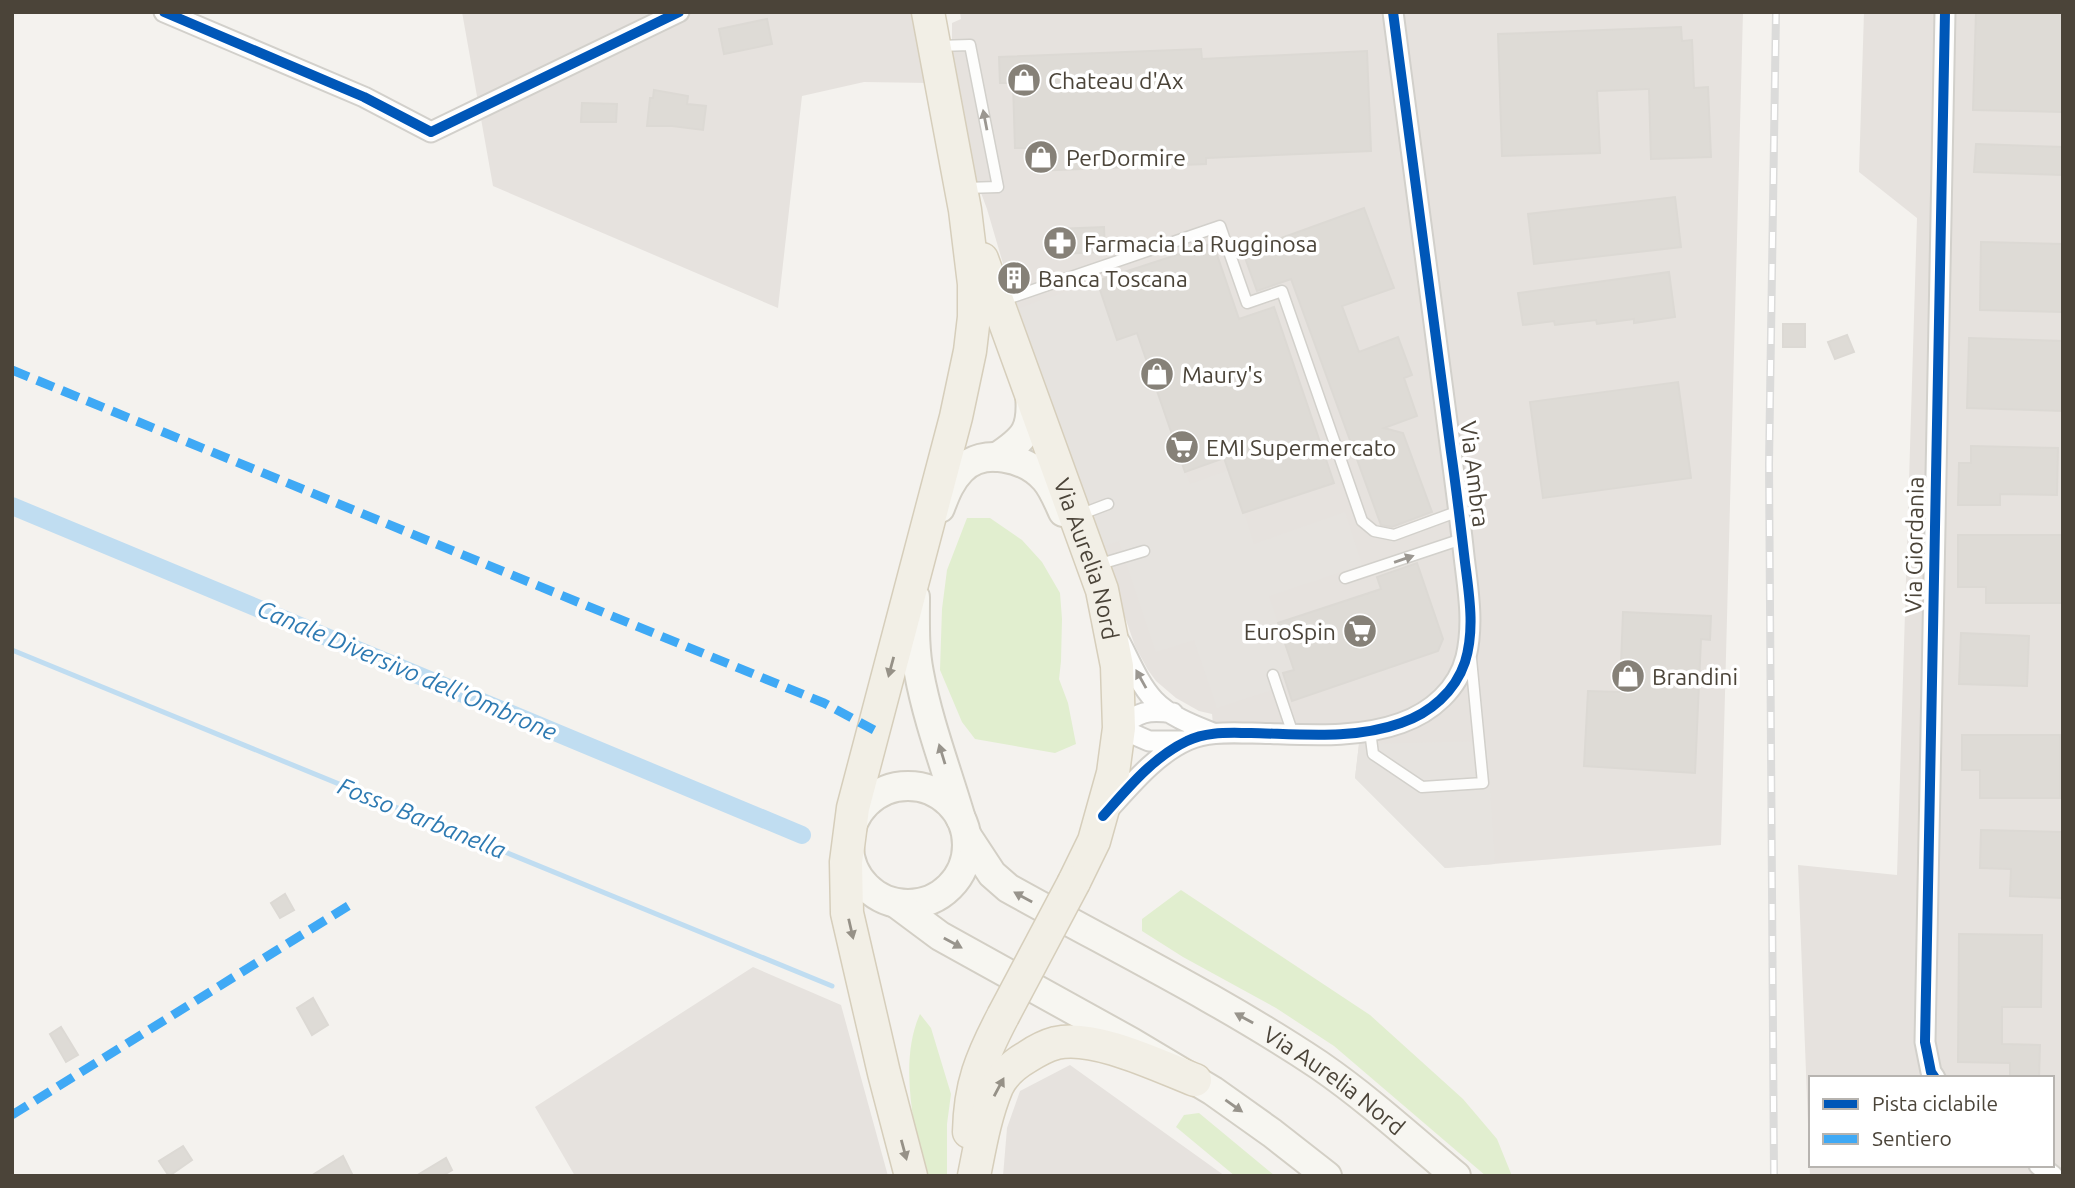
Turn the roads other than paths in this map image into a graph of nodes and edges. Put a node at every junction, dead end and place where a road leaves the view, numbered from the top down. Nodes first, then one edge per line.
1 (164, 12) edge
2 (679, 12) edge
3 (928, 12) edge
4 (1393, 12) edge
5 (1945, 12) edge
6 (962, 199) junction
7 (998, 302) junction
8 (1030, 391) junction
9 (997, 457) junction
10 (1108, 504) dead end
11 (1459, 511) junction
12 (1075, 516) junction
13 (1462, 539) junction
14 (1143, 551) dead end
15 (920, 554) junction
16 (1092, 563) junction
17 (1345, 578) dead end
18 (1110, 624) junction
19 (1469, 643) junction
20 (1273, 675) dead end
21 (1174, 714) junction
22 (1119, 728) junction
23 (1370, 731) junction
24 (1213, 733) junction
25 (1293, 734) junction
26 (1188, 740) junction
27 (1103, 816) junction
28 (964, 828) junction
29 (848, 837) junction
30 (897, 904) junction
31 (1934, 1076) edge
32 (1195, 1080) junction
33 (911, 1176) edge
34 (973, 1176) edge
35 (1327, 1176) edge
36 (1456, 1176) edge

1 - 2 street
3 - 6 main road, Via Aurelia Nord
4 - 11 street, Via Ambra
5 - 31 street, Via Giordania
6 - 7 main road, Via Aurelia Nord
6 - 15 main road, Via Aurelia Nord
7 - 8 main road, Via Aurelia Nord
7 - 11 lane
8 - 9 main road
8 - 12 main road, Via Aurelia Nord
9 - 15 main road
9 - 16 main road
10 - 12 lane
11 - 13 street, Via Ambra
12 - 16 main road, Via Aurelia Nord
17 -> 13 lane
13 - 19 street, Via Ambra
14 - 16 lane
28 -> 15 main road
15 -> 29 main road, Via Aurelia Nord
16 - 18 main road, Via Aurelia Nord
21 -> 18 street
18 - 22 main road, Via Aurelia Nord
19 - 23 street, Via Ambra
19 - 23 lane
20 - 25 lane
21 - 22 street
21 - 24 street
22 - 26 street
22 - 27 main road, Via Aurelia Nord
23 - 25 street, Via Ambra
24 - 25 street, Via Ambra
24 - 26 street
26 - 27 street
27 - 34 main road, Via Aurelia Nord, bridge
28 - 29 main road, Via Aurelia Nord
28 - 30 main road
36 -> 28 main road, Via Aurelia Nord
29 - 30 main road
29 -> 33 main road, Via Aurelia Nord
30 -> 32 main road
34 -> 32 main road
32 -> 35 main road

